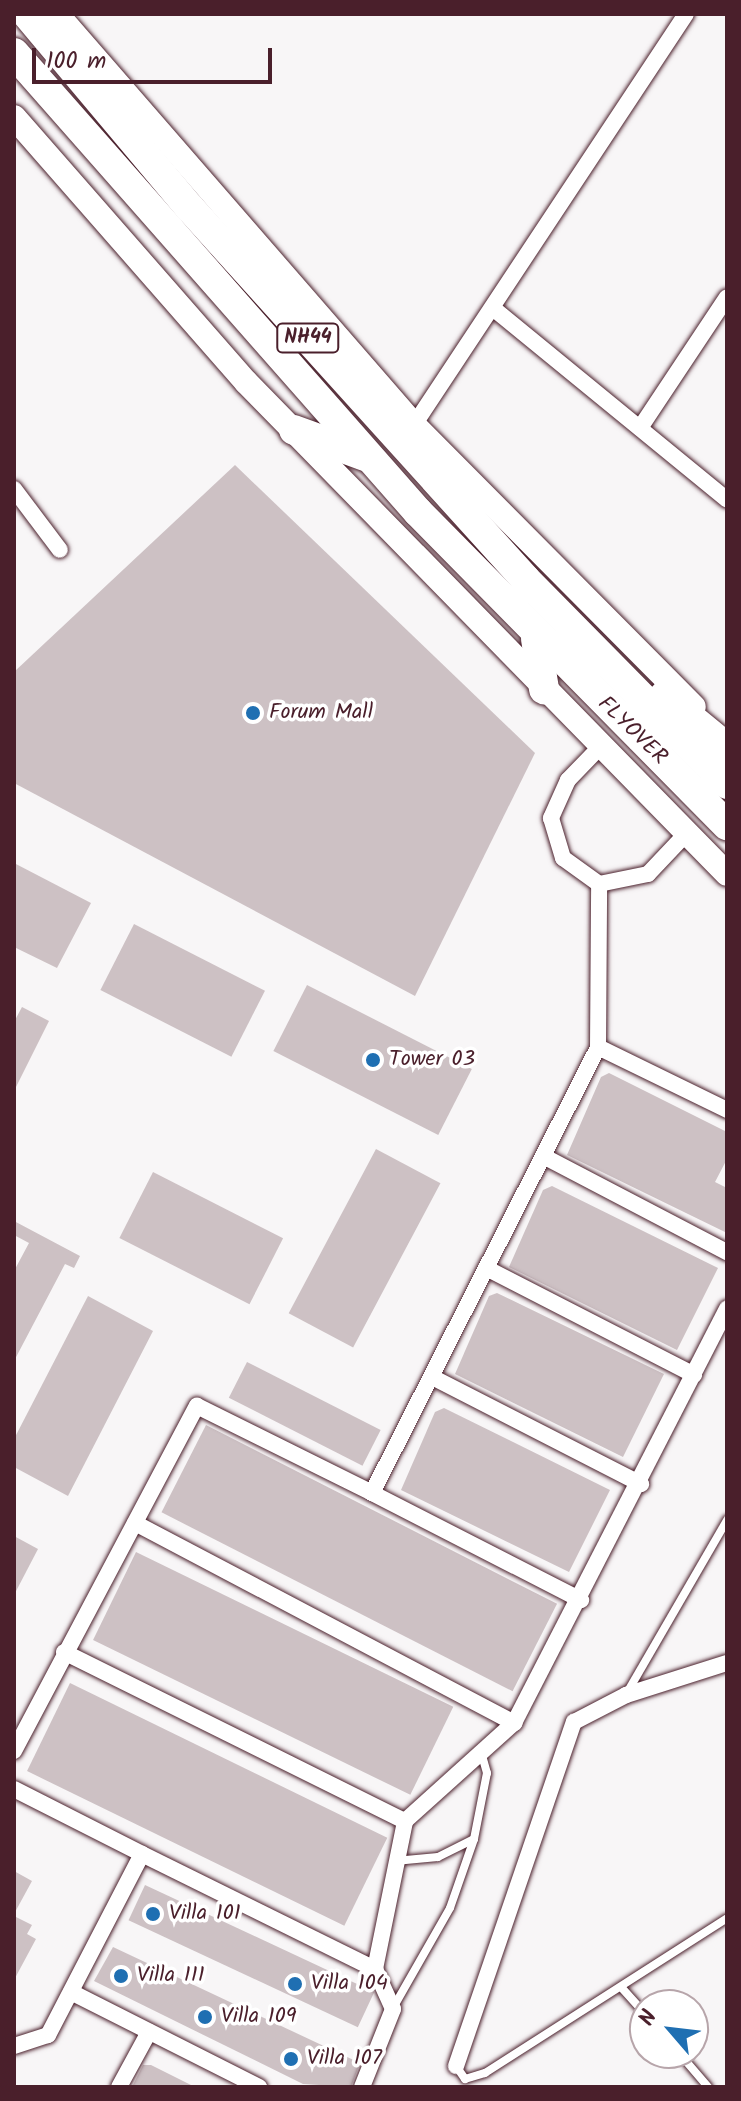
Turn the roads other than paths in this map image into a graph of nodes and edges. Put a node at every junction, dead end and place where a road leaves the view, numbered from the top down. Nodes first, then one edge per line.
1 (27, 14) edge
2 (57, 14) edge
3 (686, 14) edge
4 (14, 53) edge
5 (14, 117) edge
6 (727, 297) edge
7 (494, 309) junction
8 (414, 425) junction
9 (640, 428) junction
10 (294, 430) junction
11 (371, 458) junction
12 (14, 489) edge
13 (727, 500) edge
14 (60, 550) dead end
15 (536, 639) junction
16 (600, 653) junction
17 (544, 689) junction
18 (727, 745) edge
19 (599, 748) junction
20 (727, 784) edge
21 (727, 825) edge
22 (686, 834) junction
23 (727, 874) edge
24 (599, 884) junction
25 (598, 1047) junction
26 (727, 1110) edge
27 (543, 1156) junction
28 (727, 1252) edge
29 (486, 1268) junction
30 (727, 1309) edge
31 (694, 1375) junction
32 (432, 1377) junction
33 (641, 1484) junction
34 (372, 1493) junction
35 (727, 1520) edge
36 (135, 1523) junction
37 (581, 1600) junction
38 (64, 1652) junction
39 (727, 1663) edge
40 (626, 1695) junction
41 (514, 1723) junction
42 (14, 1751) edge
43 (482, 1756) junction
44 (14, 1789) edge
45 (405, 1821) junction
46 (474, 1839) junction
47 (142, 1854) junction
48 (395, 1861) junction
49 (727, 1918) edge
50 (375, 1969) junction
51 (621, 1987) junction
52 (71, 1992) junction
53 (629, 1996) edge
54 (393, 2009) junction
55 (149, 2032) junction
56 (14, 2046) edge
57 (456, 2066) joint
58 (693, 2069) edge
59 (485, 2073) junction
60 (119, 2087) edge
61 (259, 2087) edge
62 (362, 2087) edge
63 (479, 2087) edge
64 (708, 2087) edge

1 - 16 highway, NH44
2 - 8 street
3 - 7 street
4 - 11 highway, NH44
5 - 10 street
6 - 9 street
7 - 8 street
7 - 9 street
8 - 18 street
9 - 13 street
10 - 11 highway
10 - 17 street
11 - 15 highway, NH44
12 - 14 street
15 - 17 highway
15 - 21 highway, FLYOVER / NH44
16 - 18 highway
16 - 20 highway, FLYOVER / NH44
17 - 19 street
19 - 22 street
19 - 24 street
22 - 23 street
22 - 24 street
24 - 25 street
25 - 26 street
25 - 27 street
27 - 28 street
27 - 29 street
29 - 31 street
29 - 32 street
30 - 31 street
31 - 33 street
32 - 33 street
32 - 34 street
33 - 37 street
34 - 36 street
34 - 37 street
35 - 40 lane
36 - 38 street
36 - 41 street
37 - 41 street
38 - 42 street
38 - 45 street
39 - 40 street
40 - 57 street
41 - 43 street
43 - 45 street
43 - 46 lane
44 - 47 street
45 - 48 street
46 - 48 lane
46 - 54 lane
47 - 50 street
47 - 52 street
48 - 50 street
49 - 51 lane
50 - 54 street
51 - 53 lane
51 - 59 lane
52 - 55 street
52 - 56 street
54 - 62 street
55 - 60 street
55 - 61 street
57 - 59 lane
58 - 64 lane
59 - 63 lane

